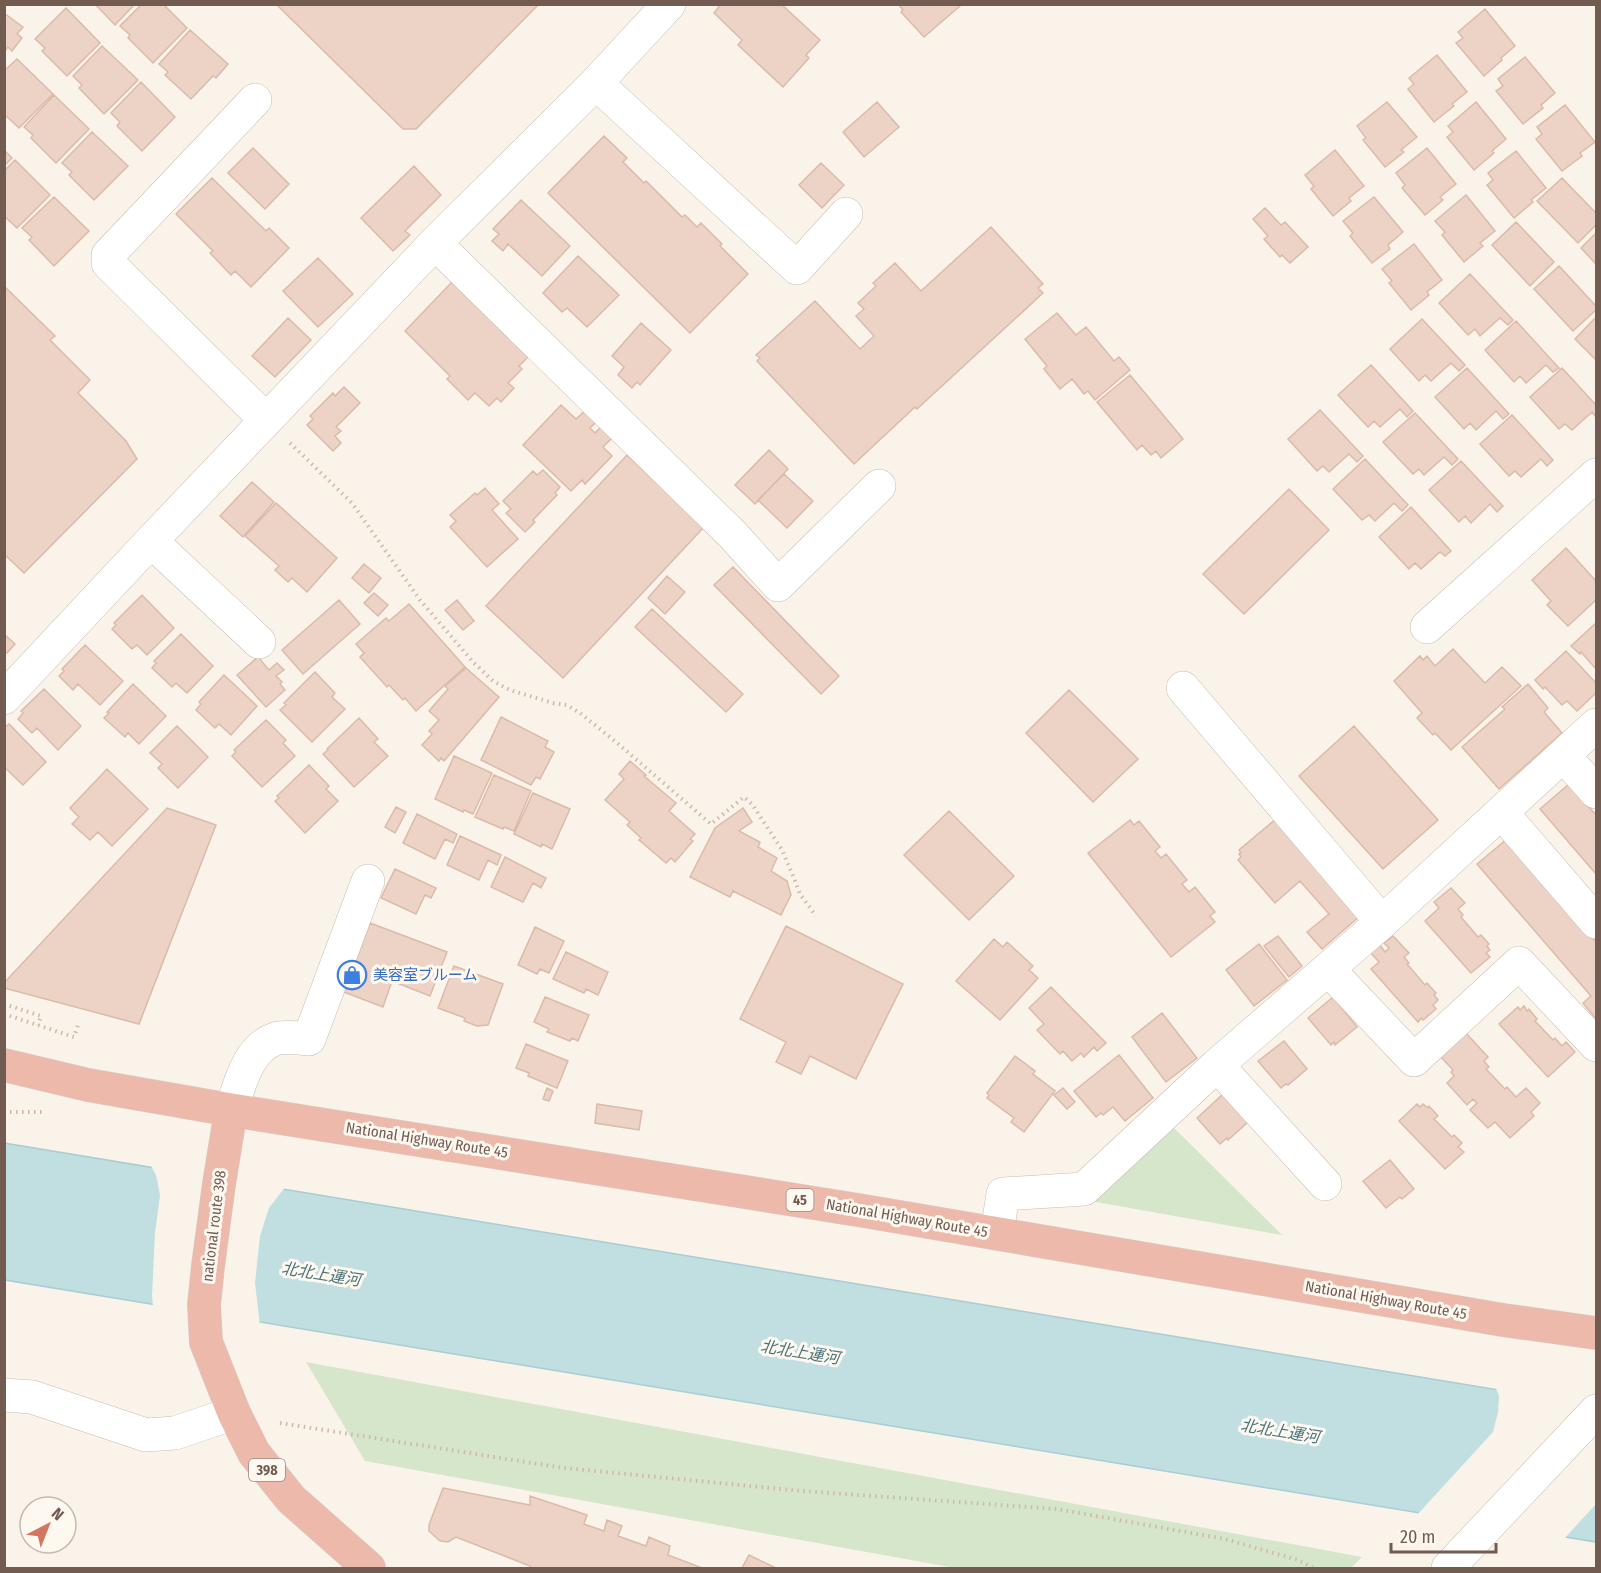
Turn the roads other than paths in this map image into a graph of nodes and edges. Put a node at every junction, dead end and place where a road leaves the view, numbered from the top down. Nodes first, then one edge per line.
1 (664, 6) edge
2 (596, 83) junction
3 (255, 100) dead end
4 (846, 214) dead end
5 (435, 243) junction
6 (266, 420) junction
7 (1596, 475) edge
8 (879, 486) dead end
9 (151, 541) junction
10 (1426, 627) dead end
11 (259, 642) dead end
12 (1183, 688) dead end
13 (4, 698) edge
14 (1596, 725) edge
15 (1564, 756) junction
16 (1596, 792) edge
17 (1502, 813) junction
18 (368, 881) dead end
19 (1382, 922) junction
20 (1596, 922) edge
21 (1328, 969) junction
22 (1596, 1045) edge
23 (4, 1065) edge
24 (1217, 1065) junction
25 (231, 1110) junction
26 (1326, 1184) dead end
27 (997, 1233) junction
28 (1596, 1333) edge
29 (4, 1395) edge
30 (1596, 1410) edge
31 (234, 1413) junction
32 (369, 1569) edge
33 (1448, 1569) edge

1 - 2 street
2 - 4 street
2 - 5 street
3 - 6 street
5 - 6 street
5 - 8 street
6 - 9 street
7 - 10 street
9 - 11 street
9 - 13 street
12 - 19 street
14 - 15 street
15 - 16 street
15 - 17 street
17 - 19 street
17 - 20 street
18 - 25 street
19 - 21 street
21 - 22 street
21 - 24 street
23 - 25 highway, National Highway Route 45 / 45
24 - 26 street
24 - 27 street
25 - 27 highway, National Highway Route 45 / 45
25 - 31 highway, national route 398 / 398
27 - 28 highway, National Highway Route 45 / 45
29 - 31 street
30 - 33 street
31 - 32 highway, 398

